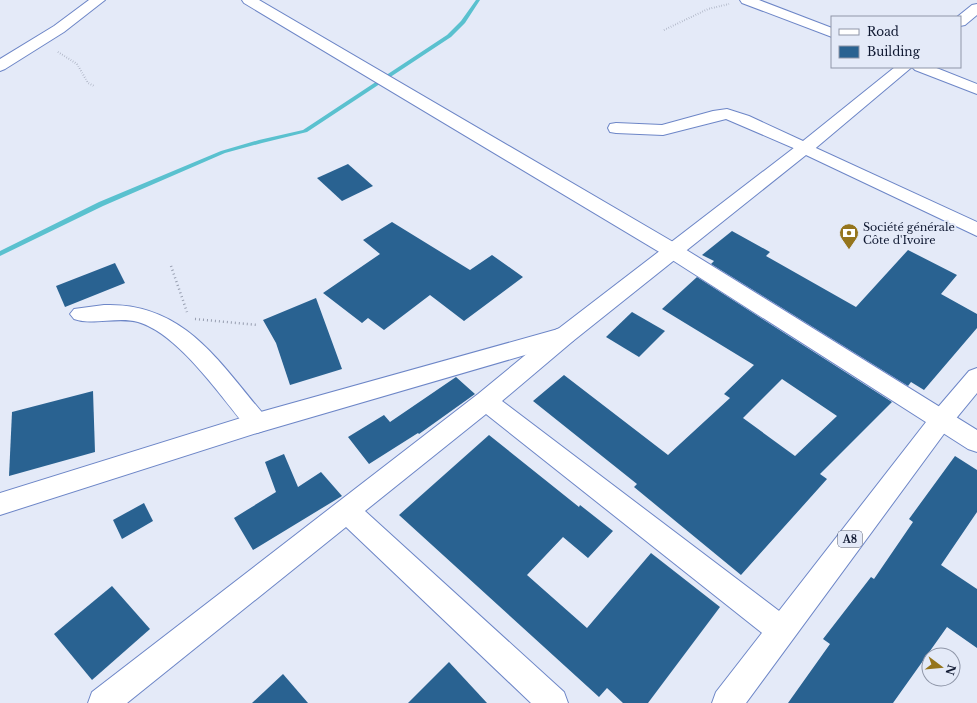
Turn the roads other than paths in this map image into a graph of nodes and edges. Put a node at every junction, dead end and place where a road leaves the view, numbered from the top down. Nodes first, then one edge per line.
1 (98, 0) edge
2 (249, 0) edge
3 (741, 1) edge
4 (977, 8) edge
5 (961, 21) edge
6 (831, 33) edge
7 (0, 66) edge
8 (903, 68) edge
9 (923, 68) edge
10 (977, 89) edge
11 (616, 128) dead end
12 (805, 148) junction
13 (977, 230) edge
14 (673, 251) junction
15 (81, 314) dead end
16 (565, 335) junction
17 (977, 377) edge
18 (486, 401) junction
19 (941, 420) junction
20 (257, 423) junction
21 (977, 442) edge
22 (0, 504) edge
23 (347, 511) junction
24 (781, 630) junction
25 (103, 703) edge
26 (553, 703) edge
27 (727, 703) edge

1 - 7 street
2 - 14 street
3 - 6 street
4 - 5 street
8 - 12 street
9 - 10 street
11 - 12 street
12 - 13 street
12 - 14 street
14 - 16 street
14 - 19 street
15 - 20 street
16 - 18 street
16 - 20 street
17 - 19 street, A8
18 - 23 street
18 - 24 street
19 - 21 street
19 - 24 street, A8
20 - 22 street
23 - 25 street
23 - 26 street
24 - 27 street, A8

